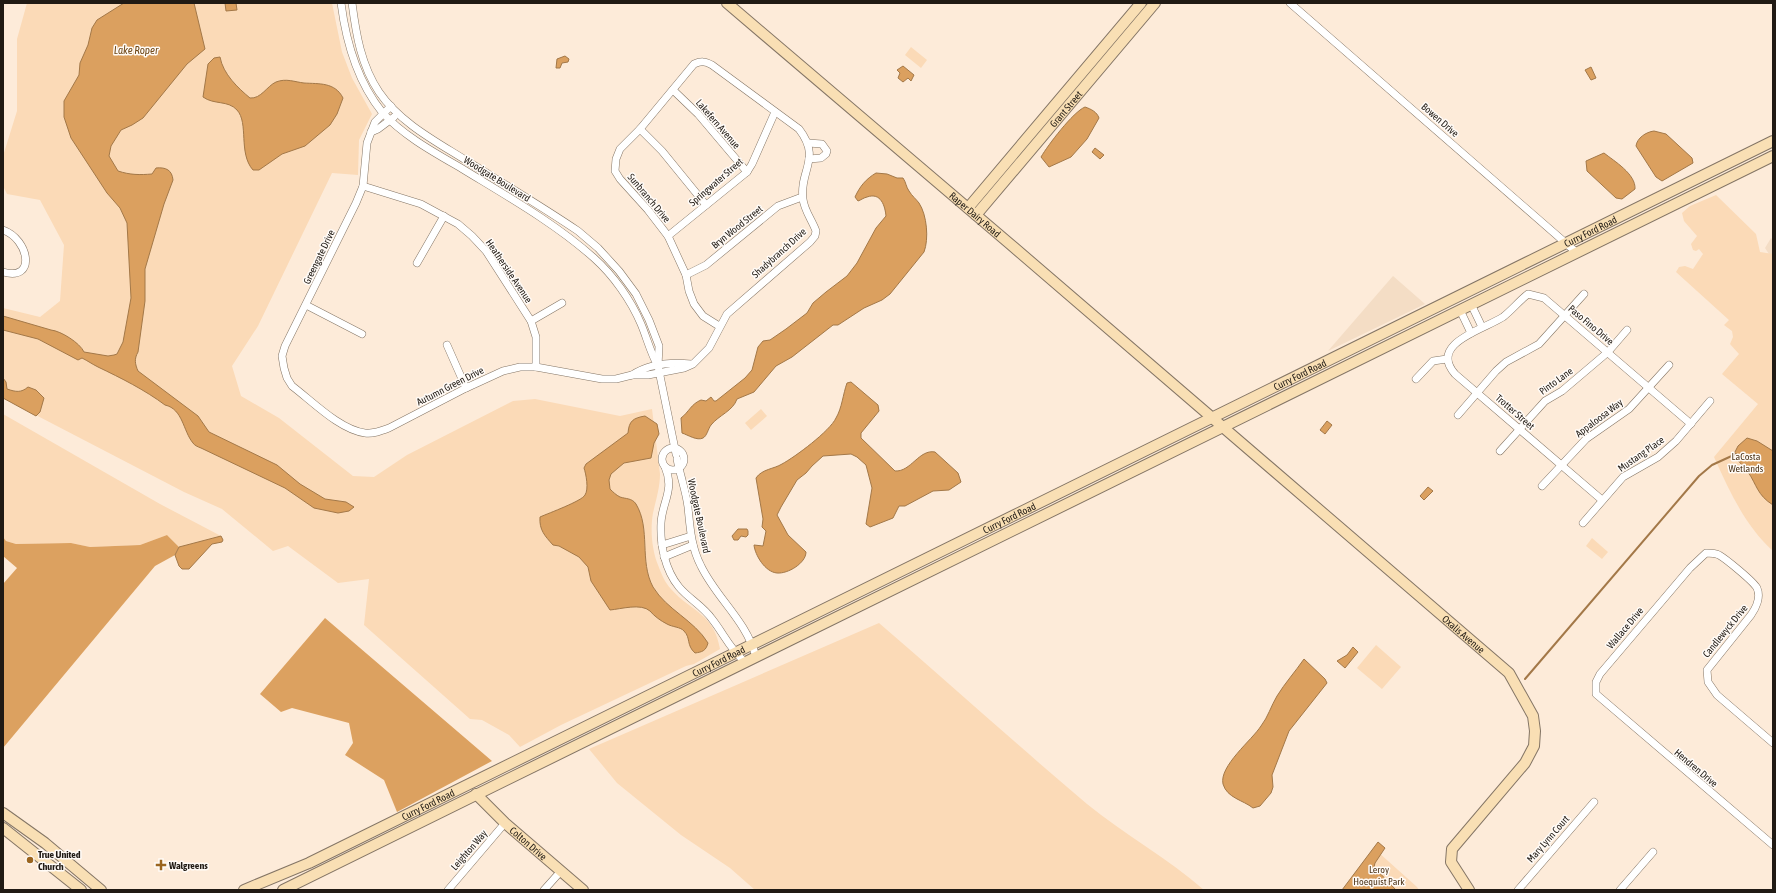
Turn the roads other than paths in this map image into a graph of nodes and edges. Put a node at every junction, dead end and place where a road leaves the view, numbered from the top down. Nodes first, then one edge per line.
1 (341, 3) edge
2 (352, 3) edge
3 (727, 3) edge
4 (1141, 3) edge
5 (1155, 3) edge
6 (1290, 3) edge
7 (673, 90) junction
8 (391, 106) junction
9 (383, 112) junction
10 (775, 112) junction
11 (398, 113) junction
12 (390, 120) junction
13 (640, 129) junction
14 (371, 132) junction
15 (1773, 141) edge
16 (808, 143) junction
17 (1773, 146) edge
18 (1773, 156) edge
19 (810, 159) junction
20 (466, 160) junction
21 (1723, 166) junction
22 (461, 168) junction
23 (747, 172) junction
24 (1732, 176) junction
25 (363, 186) junction
26 (802, 197) junction
27 (706, 205) junction
28 (968, 208) junction
29 (1664, 209) junction
30 (976, 215) junction
31 (444, 216) junction
32 (3, 230) edge
33 (668, 236) junction
34 (1566, 244) junction
35 (1576, 252) junction
36 (417, 263) dead end
37 (1516, 268) junction
38 (3, 272) edge
39 (686, 275) junction
40 (1584, 294) dead end
41 (1452, 300) junction
42 (562, 303) dead end
43 (1471, 304) junction
44 (306, 305) junction
45 (1460, 310) junction
46 (1565, 316) junction
47 (531, 321) junction
48 (720, 326) junction
49 (1482, 327) junction
50 (1627, 330) dead end
51 (1388, 332) junction
52 (1471, 333) junction
53 (362, 334) dead end
54 (447, 345) dead end
55 (1376, 351) junction
56 (1608, 352) junction
57 (1447, 359) junction
58 (536, 366) junction
59 (1346, 366) junction
60 (1669, 366) dead end
61 (659, 369) junction
62 (1416, 379) dead end
63 (292, 386) joint
64 (466, 388) junction
65 (1649, 388) junction
66 (1478, 393) junction
67 (1710, 402) dead end
68 (1458, 415) dead end
69 (1211, 418) junction
70 (1691, 424) junction
71 (1222, 427) junction
72 (1519, 428) junction
73 (1164, 441) junction
74 (1500, 451) dead end
75 (674, 452) junction
76 (1561, 464) junction
77 (665, 467) junction
78 (679, 469) junction
79 (1078, 484) junction
80 (1542, 486) dead end
81 (1099, 488) junction
82 (1602, 500) junction
83 (1583, 523) dead end
84 (1023, 525) junction
85 (691, 536) junction
86 (662, 545) junction
87 (694, 545) junction
88 (664, 557) junction
89 (928, 558) junction
90 (1690, 568) joint
91 (934, 569) junction
92 (753, 644) junction
93 (734, 653) junction
94 (756, 657) junction
95 (745, 662) junction
96 (1607, 705) joint
97 (602, 718) junction
98 (1773, 743) edge
99 (463, 787) junction
100 (476, 794) junction
101 (1594, 802) dead end
102 (3, 813) edge
103 (3, 818) edge
104 (506, 823) junction
105 (3, 828) edge
106 (1773, 845) edge
107 (1653, 852) dead end
108 (356, 854) junction
109 (65, 860) junction
110 (561, 871) junction
111 (81, 890) edge
112 (101, 890) edge
113 (244, 890) edge
114 (283, 890) edge
115 (448, 890) edge
116 (544, 890) edge
117 (583, 890) edge
118 (1469, 890) edge
119 (1518, 890) edge
120 (1620, 890) edge

1 - 9 street, Woodgate Boulevard
2 - 8 street, Woodgate Boulevard
3 - 28 main road, Raper Dairy Road
4 - 28 main road, Grant Street
5 - 30 main road, Grant Street
6 - 34 street, Bowen Drive
7 - 10 street, Sunbranch Drive
7 - 13 street, Sunbranch Drive
7 - 23 street, Lakefern Avenue
8 - 9 street, Greengate Drive
8 - 11 street, Woodgate Boulevard
9 - 12 street, Woodgate Boulevard
9 - 14 street, Greengate Drive
10 - 16 street
10 - 23 street, Springwater Street
11 - 12 street
11 - 20 street, Woodgate Boulevard
12 - 14 street
12 - 22 street, Woodgate Boulevard
13 - 27 street
13 - 33 street, Sunbranch Drive
14 - 25 street, Greengate Drive
15 - 21 main road, Curry Ford Road
16 - 19 street, Shadybranch Drive
16 - 19 street
17 - 24 main road
18 - 24 main road, Curry Ford Road
19 - 26 street, Shadybranch Drive
20 - 22 street
20 - 61 street, Woodgate Boulevard
21 - 29 main road
21 - 34 main road, Curry Ford Road
22 - 61 street, Woodgate Boulevard
23 - 27 street, Springwater Street
24 - 29 main road, Curry Ford Road
25 - 31 street, Heatherside Avenue
25 - 44 street, Greengate Drive
26 - 39 street, Bryn Wood Street
26 - 48 street, Shadybranch Drive
27 - 33 street, Springwater Street
28 - 30 main road, Raper Dairy Road
29 - 35 main road, Curry Ford Road
30 - 69 main road, Raper Dairy Road
31 - 36 street
31 - 47 street, Heatherside Avenue
32 - 38 street
33 - 39 street, Sunbranch Drive
34 - 35 street, Bowen Drive
34 - 37 main road, Curry Ford Road
35 - 43 main road, Curry Ford Road
37 - 41 main road, Curry Ford Road
37 - 45 main road
39 - 48 street, Sunbranch Drive
40 - 46 street
41 - 51 main road, Curry Ford Road
41 - 55 main road
42 - 47 street
43 - 45 main road, Curry Ford Road
43 - 49 street
44 - 53 street
44 - 63 street, Greengate Drive
45 - 52 street
45 - 55 main road, Curry Ford Road
46 - 49 street, Paso Fino Drive
46 - 56 street, Paso Fino Drive
46 - 66 street
47 - 58 street, Heatherside Avenue
48 - 61 street, Shadybranch Drive
49 - 52 street, Paso Fino Drive
50 - 56 street, Pinto Lane
51 - 59 main road
51 - 69 main road, Curry Ford Road
52 - 57 street
54 - 64 street
55 - 59 main road, Curry Ford Road
56 - 65 street, Paso Fino Drive
56 - 72 street, Pinto Lane
57 - 62 street
57 - 66 street, Trotter Street
58 - 61 street, Autumn Green Drive
58 - 64 street, Autumn Green Drive
59 - 71 main road, Curry Ford Road
60 - 65 street, Appaloosa Way
61 - 75 street, Woodgate Boulevard
63 - 64 street, Autumn Green Drive
65 - 70 street, Paso Fino Drive
65 - 76 street, Appaloosa Way
66 - 68 street
66 - 72 street, Trotter Street
67 - 70 street, Mustang Place
69 - 71 main road, Raper Dairy Road
69 - 73 main road, Curry Ford Road
70 - 82 street, Mustang Place
71 - 81 main road, Curry Ford Road
71 - 118 main road, Oxalis Avenue
72 - 74 street, Pinto Lane
72 - 76 street, Trotter Street
73 - 79 main road, Curry Ford Road
73 - 81 main road
75 - 77 street
75 - 78 street, Woodgate Boulevard
75 - 78 street
76 - 80 street, Appaloosa Way
76 - 82 street, Trotter Street
77 - 78 street
77 - 86 street
78 - 85 street, Woodgate Boulevard
79 - 84 main road
79 - 89 main road, Curry Ford Road
81 - 84 main road, Curry Ford Road
82 - 83 street, Mustang Place
84 - 91 main road, Curry Ford Road
85 - 86 street
85 - 87 street, Woodgate Boulevard
86 - 88 street
87 - 88 street
87 - 92 street, Woodgate Boulevard
88 - 93 street
89 - 91 street
89 - 92 main road, Curry Ford Road
90 - 96 street, Wallace Drive
90 - 98 street, Candlewyck Drive
91 - 94 main road, Curry Ford Road
92 - 93 main road, Curry Ford Road
92 - 94 street, Woodgate Boulevard
93 - 95 street
93 - 97 main road, Curry Ford Road
94 - 95 main road, Curry Ford Road
95 - 100 main road, Curry Ford Road
96 - 106 street, Hendren Drive
97 - 99 main road, Curry Ford Road
97 - 100 main road
99 - 108 main road
99 - 113 main road, Curry Ford Road
100 - 104 main road, Colton Drive
100 - 108 main road, Curry Ford Road
101 - 119 street, Mary Lynn Court
102 - 109 main road
103 - 109 main road
104 - 110 main road, Colton Drive
104 - 115 street, Leighton Way
105 - 111 main road
107 - 120 street
108 - 114 main road, Curry Ford Road
109 - 112 main road
110 - 116 street
110 - 117 main road, Colton Drive

